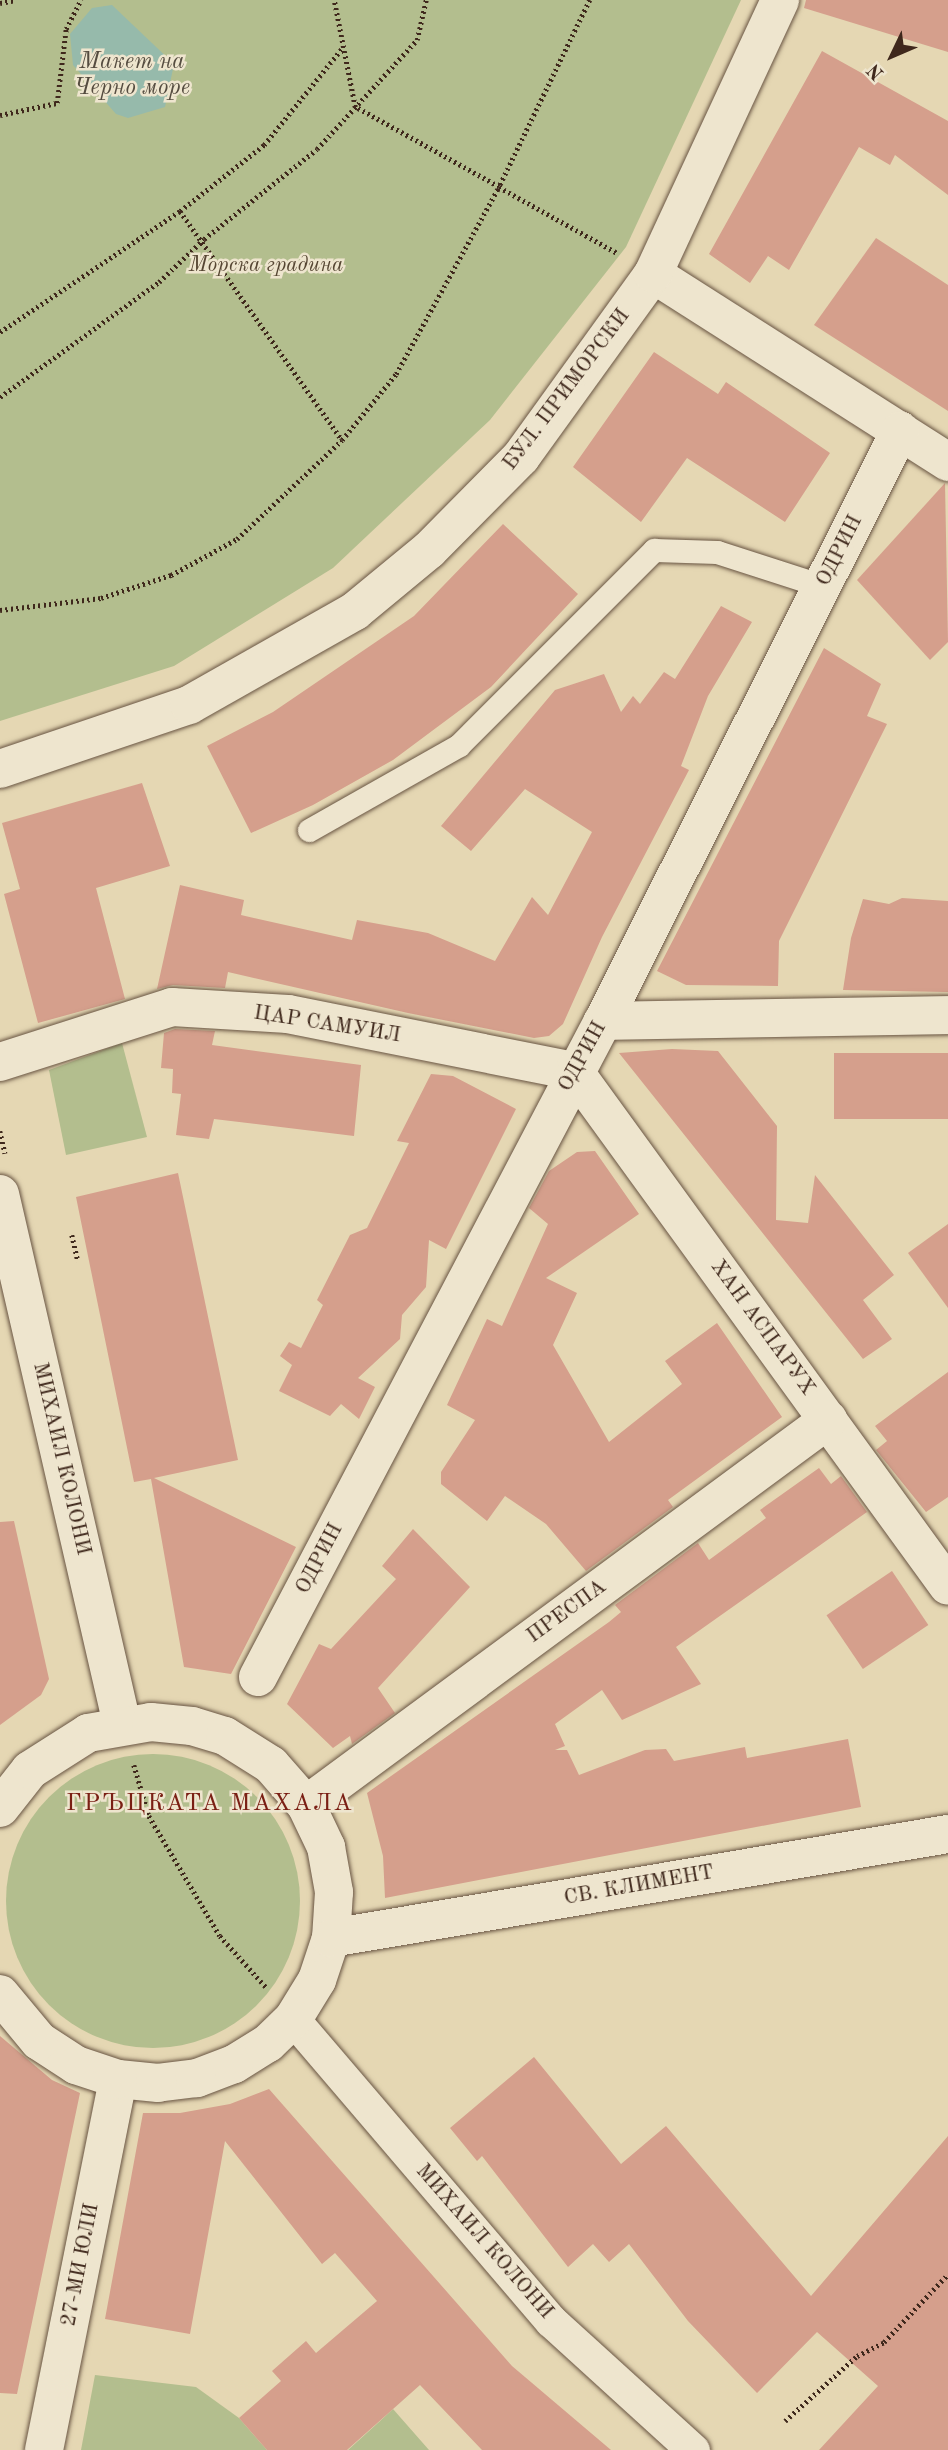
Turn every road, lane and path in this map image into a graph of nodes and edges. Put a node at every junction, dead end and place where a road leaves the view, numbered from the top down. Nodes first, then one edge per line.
1 (16, 0) edge
2 (81, 0) edge
3 (334, 0) edge
4 (426, 0) edge
5 (590, 0) edge
6 (780, 0) edge
7 (0, 3) edge
8 (343, 47) junction
9 (355, 107) junction
10 (0, 116) edge
11 (499, 187) junction
12 (180, 211) junction
13 (204, 239) junction
14 (653, 274) junction
15 (0, 332) edge
16 (0, 397) edge
17 (900, 431) junction
18 (342, 440) junction
19 (948, 462) edge
20 (822, 586) junction
21 (0, 611) edge
22 (0, 769) edge
23 (309, 830) dead end
24 (948, 1016) edge
25 (604, 1021) junction
26 (0, 1062) edge
27 (575, 1071) junction
28 (0, 1194) edge
29 (72, 1235) dead end
30 (78, 1261) dead end
31 (828, 1420) junction
32 (936, 1541) edge
33 (948, 1586) edge
34 (258, 1677) dead end
35 (122, 1724) junction
36 (306, 1805) junction
37 (0, 1808) edge
38 (948, 1834) edge
39 (331, 1938) junction
40 (3, 2007) edge
41 (293, 2018) junction
42 (118, 2079) junction
43 (948, 2274) edge
44 (785, 2421) dead end
45 (44, 2450) edge
46 (693, 2450) edge

1 - 7 path
2 - 10 path
3 - 8 path
4 - 9 path
5 - 11 path
6 - 14 street, БУЛ. ПРИМОРСКИ
8 - 9 path
8 - 12 path
9 - 11 path
9 - 13 path
11 - 14 path
11 - 18 path
12 - 13 path
12 - 15 path
13 - 16 path
13 - 18 path
14 - 17 street
14 - 22 street, БУЛ. ПРИМОРСКИ
17 - 19 street
17 - 20 street, ОДРИН
18 - 21 path
20 - 23 lane
20 - 25 street, ОДРИН
24 - 25 street
25 - 27 street, ОДРИН
26 - 27 street, ЦАР САМУИЛ
27 - 31 street, ХАН АСПАРУХ
27 - 34 street, ОДРИН
28 - 35 street, МИХАИЛ КОЛОНИ
29 - 30 path
31 - 32 street, ХАН АСПАРУХ
31 - 36 street, ПРЕСПА
32 - 33 street, ХАН АСПАРУХ
35 - 36 street
35 - 37 street
35 - 41 path
36 - 39 street
38 - 39 street, СВ. КЛИМЕНТ
39 - 41 street
40 - 42 street
41 - 42 street
41 - 46 street, МИХАИЛ КОЛОНИ
42 - 45 street, 27-МИ ЮЛИ
43 - 44 path

